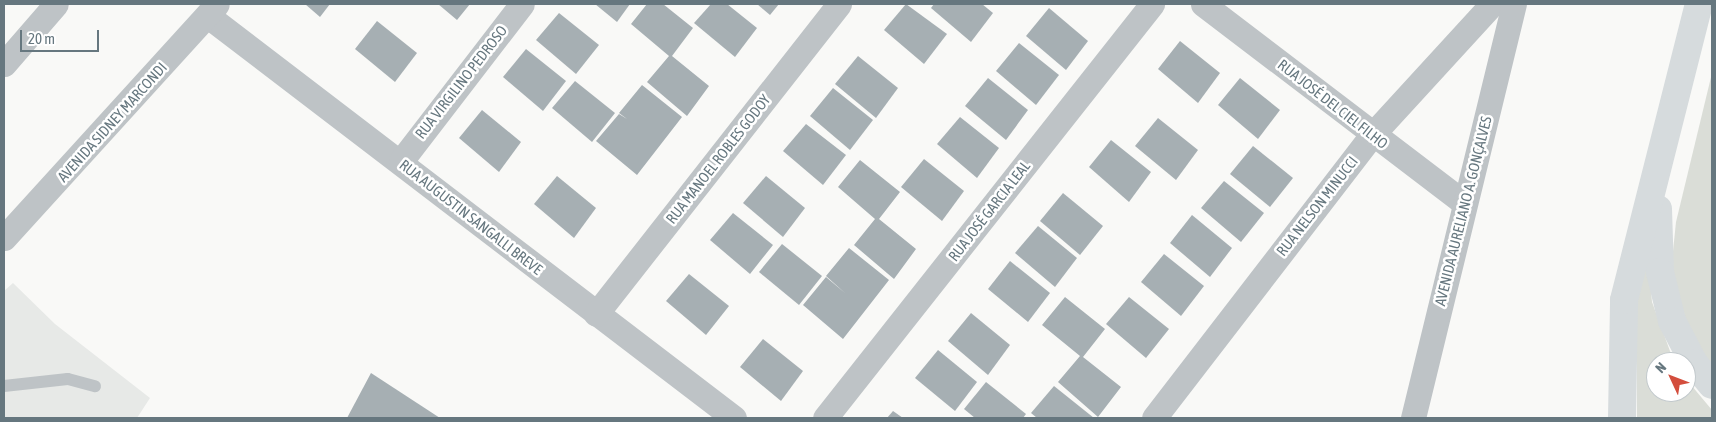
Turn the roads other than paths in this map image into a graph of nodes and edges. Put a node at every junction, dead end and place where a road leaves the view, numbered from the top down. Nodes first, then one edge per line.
1 (56, 4) edge
2 (522, 4) edge
3 (839, 4) edge
4 (1152, 4) edge
5 (1203, 4) edge
6 (1492, 4) edge
7 (1514, 4) edge
8 (1699, 4) edge
9 (212, 10) edge
10 (4, 64) edge
11 (1372, 135) junction
12 (401, 161) junction
13 (1657, 180) junction
14 (1464, 203) junction
15 (4, 238) edge
16 (596, 314) junction
17 (1712, 385) edge
18 (4, 386) edge
19 (95, 386) dead end
20 (734, 418) edge
21 (825, 418) edge
22 (1154, 418) edge
23 (1413, 418) edge
24 (1622, 418) edge

1 - 10 street
2 - 12 street, RUA VIRGILINO PEDROSO
3 - 16 street, RUA MANOEL ROBLES GODOY
4 - 21 street, RUA JOSÉ GARCIA LEAL
5 - 11 street, RUA JOSÉ DEL CIEL FILHO
6 - 11 street, RUA NELSON MINUCCI
7 - 14 street, AVENIDA AURELIANO A. GONÇALVES
8 - 13 highway
9 - 12 street, RUA AUGUSTIN SANGALLI BREVE
9 - 15 street, AVENIDA SIDNEY MARCONDI
11 - 14 street, RUA JOSÉ DEL CIEL FILHO
11 - 22 street, RUA NELSON MINUCCI
12 - 16 street, RUA AUGUSTIN SANGALLI BREVE
13 - 17 highway
13 - 24 highway
14 - 23 street, AVENIDA AURELIANO A. GONÇALVES
16 - 20 street, RUA AUGUSTIN SANGALLI BREVE
18 - 19 lane

